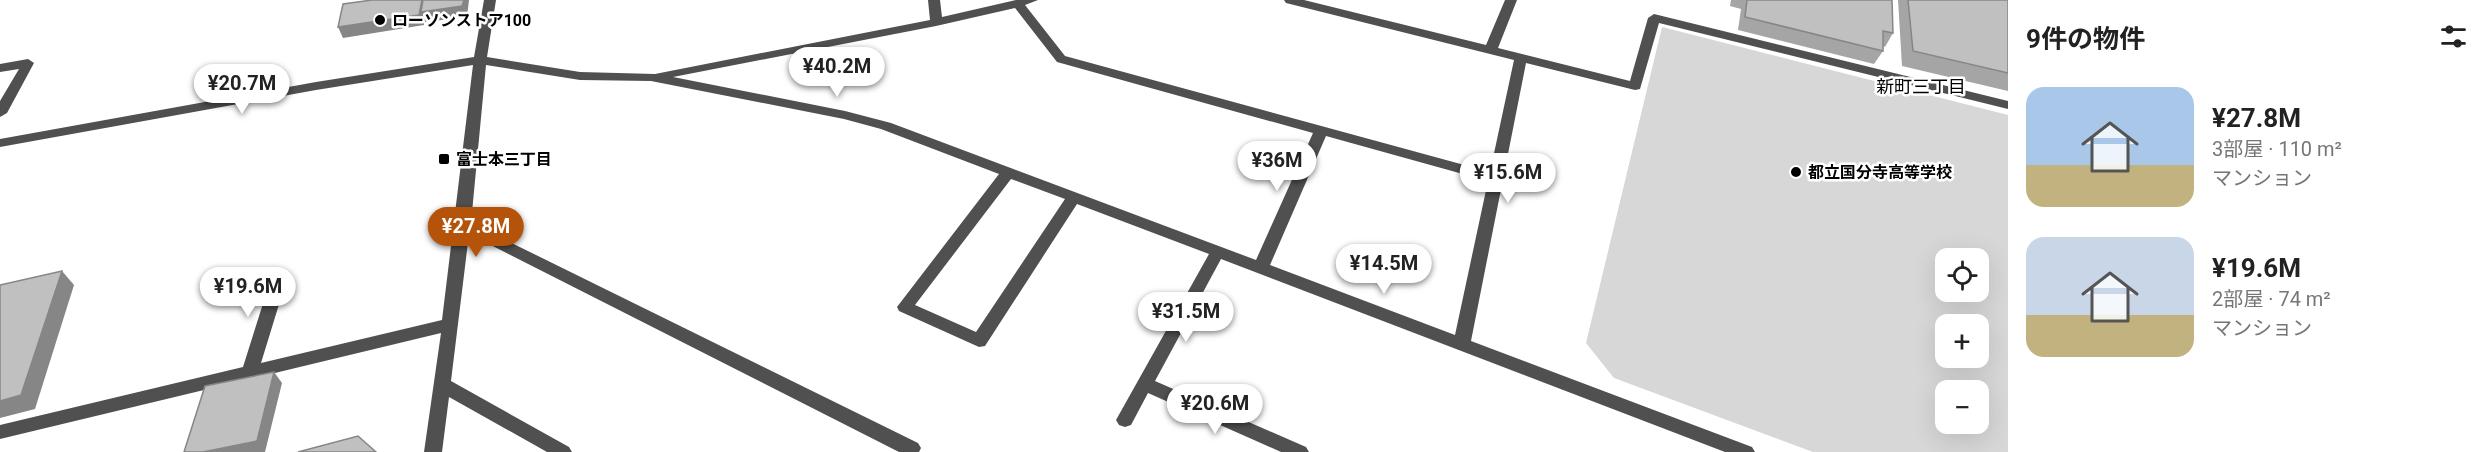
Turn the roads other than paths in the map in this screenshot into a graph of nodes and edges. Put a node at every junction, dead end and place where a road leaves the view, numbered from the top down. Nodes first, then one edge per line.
1 (490, 0) edge
2 (934, 0) edge
3 (1032, 0) edge
4 (1290, 0) edge
5 (1511, 0) edge
6 (1018, 4) junction
7 (936, 22) junction
8 (1491, 49) junction
9 (1521, 58) junction
10 (480, 60) junction
11 (0, 68) edge
12 (651, 77) junction
13 (2008, 105) edge
14 (0, 113) edge
15 (1321, 131) junction
16 (0, 143) edge
17 (1009, 171) junction
18 (1497, 179) junction
19 (1075, 196) junction
20 (463, 225) junction
21 (1218, 250) junction
22 (1261, 267) junction
23 (280, 275) dead end
24 (451, 324) junction
25 (1462, 343) junction
26 (250, 372) junction
27 (1144, 384) junction
28 (443, 385) junction
29 (1125, 420) dead end
30 (0, 432) edge
31 (433, 452) edge
32 (563, 452) edge
33 (908, 452) edge
34 (1300, 452) edge
35 (1746, 452) edge

1 - 10 street
2 - 7 street
3 - 6 street
4 - 8 street
5 - 8 street
6 - 7 street
6 - 15 street
7 - 12 street
8 - 9 street
9 - 13 street
9 - 18 street
10 - 12 street
10 - 16 street
10 - 20 street
11 - 14 street
12 - 17 street
15 - 18 street
15 - 22 street
17 - 19 street
17 - 19 street
18 - 25 street
19 - 21 street
20 - 24 street
20 - 33 street
21 - 22 street
21 - 27 street
22 - 25 street
23 - 26 street
24 - 26 street
24 - 28 street
25 - 35 street
26 - 30 street
27 - 29 street
27 - 34 street
28 - 31 street
28 - 32 street

